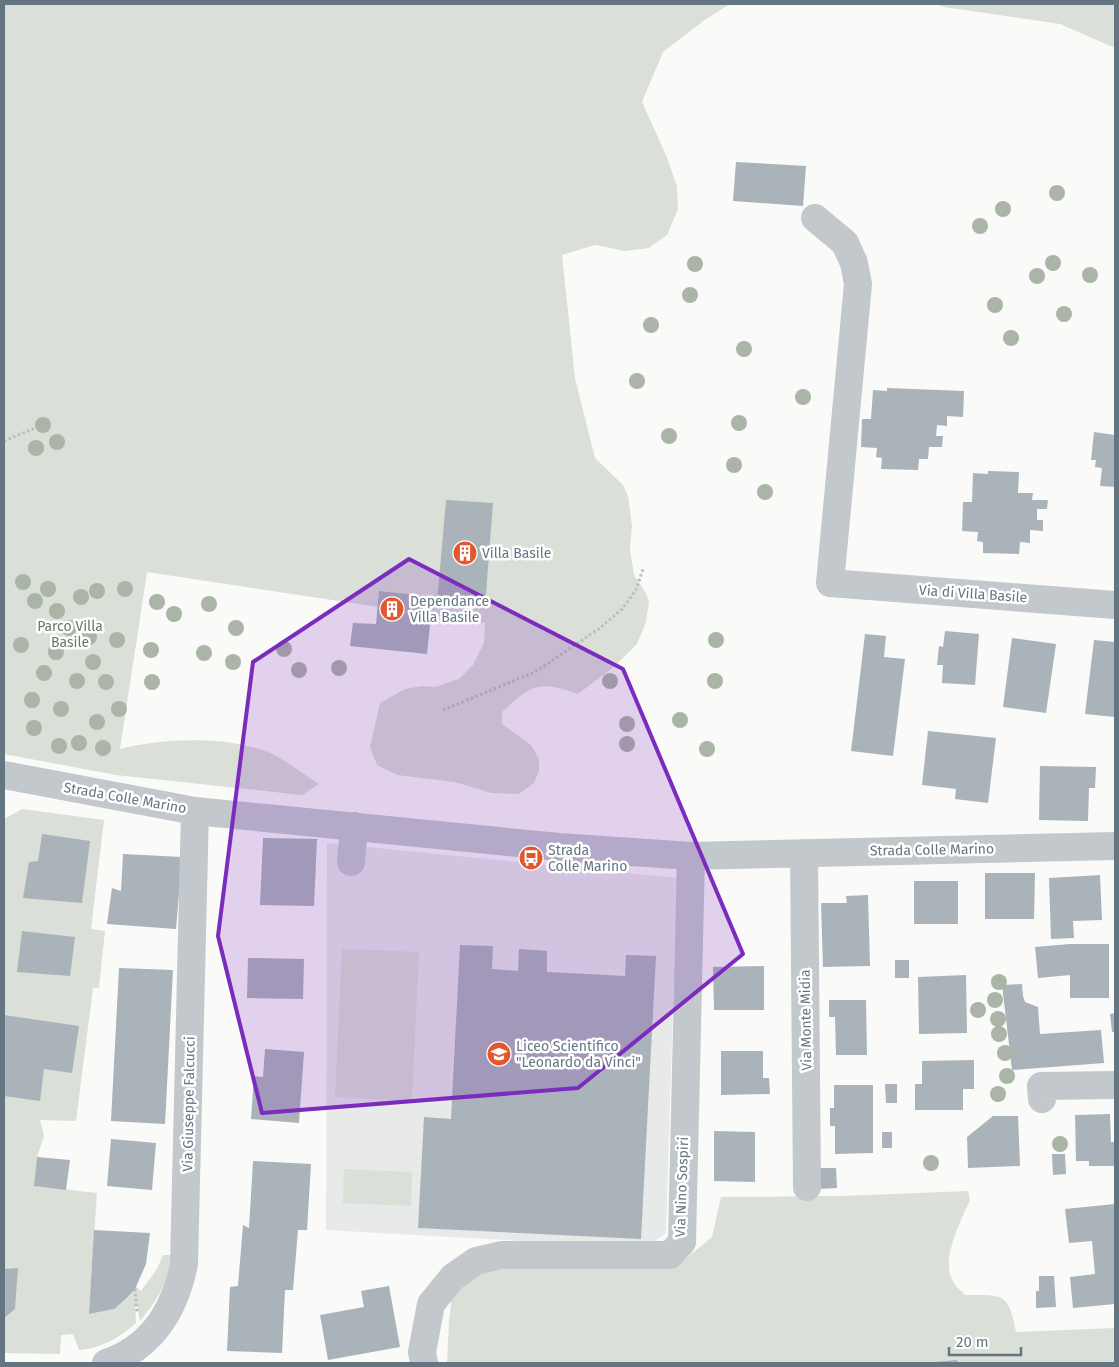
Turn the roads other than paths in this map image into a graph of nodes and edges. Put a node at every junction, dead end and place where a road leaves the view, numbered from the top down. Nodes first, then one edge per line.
1 (815, 218) dead end
2 (1115, 605) edge
3 (4, 776) edge
4 (195, 811) junction
5 (354, 826) junction
6 (1115, 846) edge
7 (804, 853) junction
8 (691, 856) junction
9 (351, 862) dead end
10 (1115, 1085) edge
11 (1042, 1099) dead end
12 (807, 1187) dead end
13 (106, 1363) edge
14 (424, 1363) edge

1 - 2 street, Via di Villa Basile
3 - 4 street, Strada Colle Marino
4 - 5 street, Strada Colle Marino
4 - 13 street, Via Giuseppe Falcucci
5 - 8 street, Strada Colle Marino
5 - 9 street
6 - 7 street, Strada Colle Marino
7 - 8 street, Strada Colle Marino
7 - 12 street, Via Monte Midia
8 - 14 street, Via Nino Sospiri
10 - 11 street

